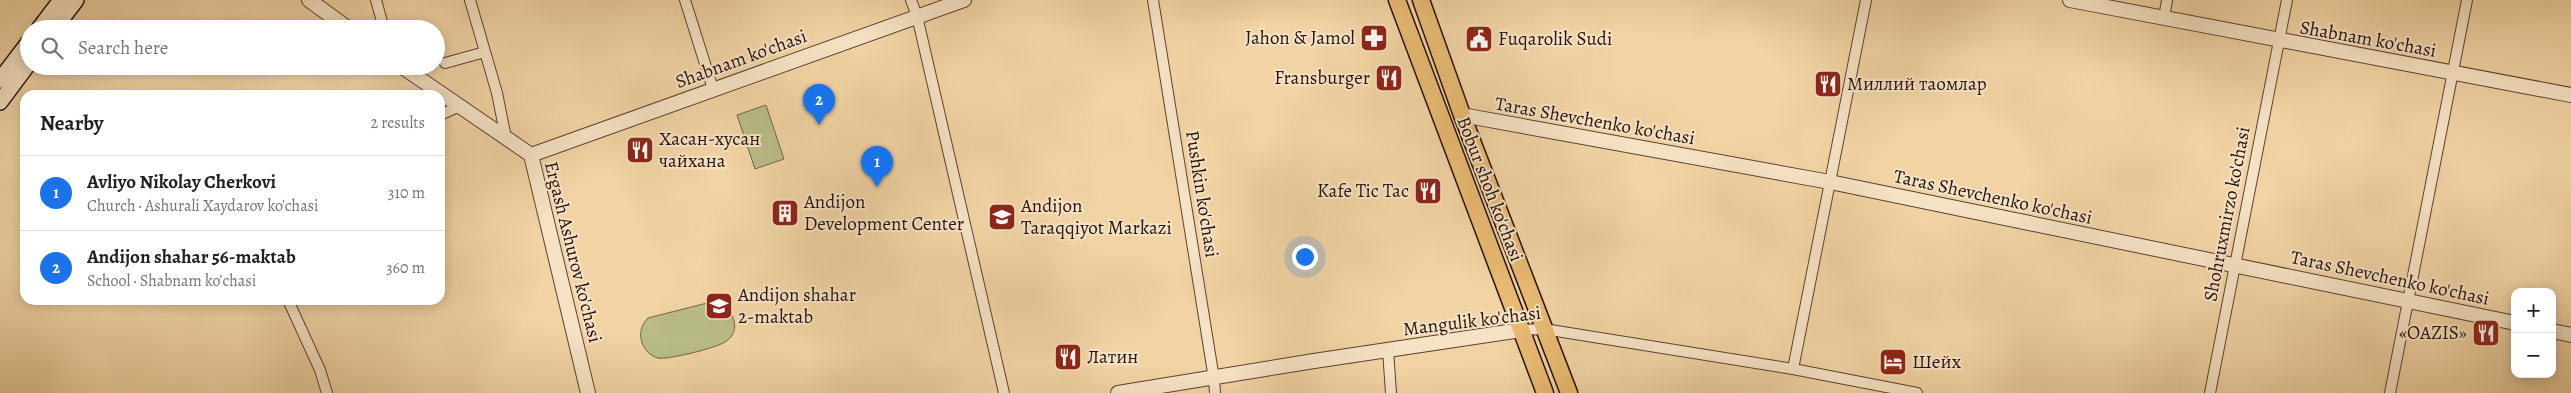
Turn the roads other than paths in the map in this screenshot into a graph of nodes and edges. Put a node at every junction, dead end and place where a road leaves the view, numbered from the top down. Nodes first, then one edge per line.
1 (61, 0) edge
2 (76, 0) edge
3 (309, 0) edge
4 (376, 0) edge
5 (470, 0) edge
6 (685, 0) edge
7 (911, 0) edge
8 (964, 0) edge
9 (1153, 0) edge
10 (1397, 0) edge
11 (1421, 0) edge
12 (1866, 0) edge
13 (2070, 0) edge
14 (2167, 0) edge
15 (2287, 0) edge
16 (2467, 0) edge
17 (917, 16) junction
18 (2164, 18) junction
19 (46, 20) edge
20 (61, 20) edge
21 (337, 20) edge
22 (382, 20) edge
23 (2278, 41) junction
24 (485, 52) junction
25 (20, 54) edge
26 (445, 64) dead end
27 (2454, 74) junction
28 (20, 75) edge
29 (414, 75) edge
30 (0, 80) edge
31 (713, 89) junction
32 (436, 90) edge
33 (2571, 95) edge
34 (445, 96) edge
35 (0, 102) edge
36 (460, 106) junction
37 (445, 113) edge
38 (1462, 116) junction
39 (506, 138) junction
40 (530, 155) junction
41 (1830, 182) junction
42 (2234, 265) junction
43 (2408, 301) junction
44 (290, 305) edge
45 (2511, 322) edge
46 (1544, 329) junction
47 (1521, 330) junction
48 (2556, 332) edge
49 (2571, 335) edge
50 (1388, 350) junction
51 (1793, 369) junction
52 (1214, 386) edge
53 (327, 393) edge
54 (588, 393) edge
55 (1004, 393) edge
56 (1118, 393) edge
57 (1391, 393) edge
58 (1545, 393) edge
59 (1569, 393) edge
60 (1917, 393) edge
61 (2210, 393) edge
62 (2390, 393) edge

1 - 19 main road
2 - 20 main road
3 - 21 street
4 - 22 street
5 - 24 street
6 - 31 street
7 - 17 street
8 - 17 street, Shabnam ko'chasi
9 - 52 street, Pushkin ko'chasi
10 - 47 main road, Bobur shoh ko'chasi
11 - 38 main road, Bobur shoh ko'chasi
12 - 41 street
13 - 18 street, Shabnam ko'chasi
14 - 18 street
15 - 23 street, Shohruxmirzo ko'chasi
16 - 27 street
17 - 31 street, Shabnam ko'chasi
17 - 55 street
18 - 23 street, Shabnam ko'chasi
23 - 27 street, Shabnam ko'chasi
23 - 42 street, Shohruxmirzo ko'chasi
24 - 26 street
24 - 39 street
25 - 30 main road
27 - 33 street, Shabnam ko'chasi
27 - 43 street
28 - 35 main road
29 - 32 street, Ergash Ashurov ko'chasi
31 - 40 street, Shabnam ko'chasi
34 - 36 street, Ergash Ashurov ko'chasi
36 - 37 street
36 - 39 street, Ergash Ashurov ko'chasi
38 - 41 street, Taras Shevchenko ko'chasi
38 - 46 main road, Bobur shoh ko'chasi
39 - 40 street, Ergash Ashurov ko'chasi
40 - 54 street, Ergash Ashurov ko'chasi
41 - 42 street, Taras Shevchenko ko'chasi
41 - 51 street
42 - 43 street, Taras Shevchenko ko'chasi
42 - 61 street, Shohruxmirzo ko'chasi
43 - 45 street, Taras Shevchenko ko'chasi
43 - 62 street
44 - 53 street
46 - 47 street, Mangulik ko'chasi
46 - 51 street, Mangulik ko'chasi
46 - 59 main road, Bobur shoh ko'chasi
47 - 50 street, Mangulik ko'chasi
47 - 58 main road, Bobur shoh ko'chasi
48 - 49 street
50 - 52 street, Mangulik ko'chasi
50 - 57 street
51 - 60 street, Mangulik ko'chasi
52 - 56 street, Mangulik ko'chasi

